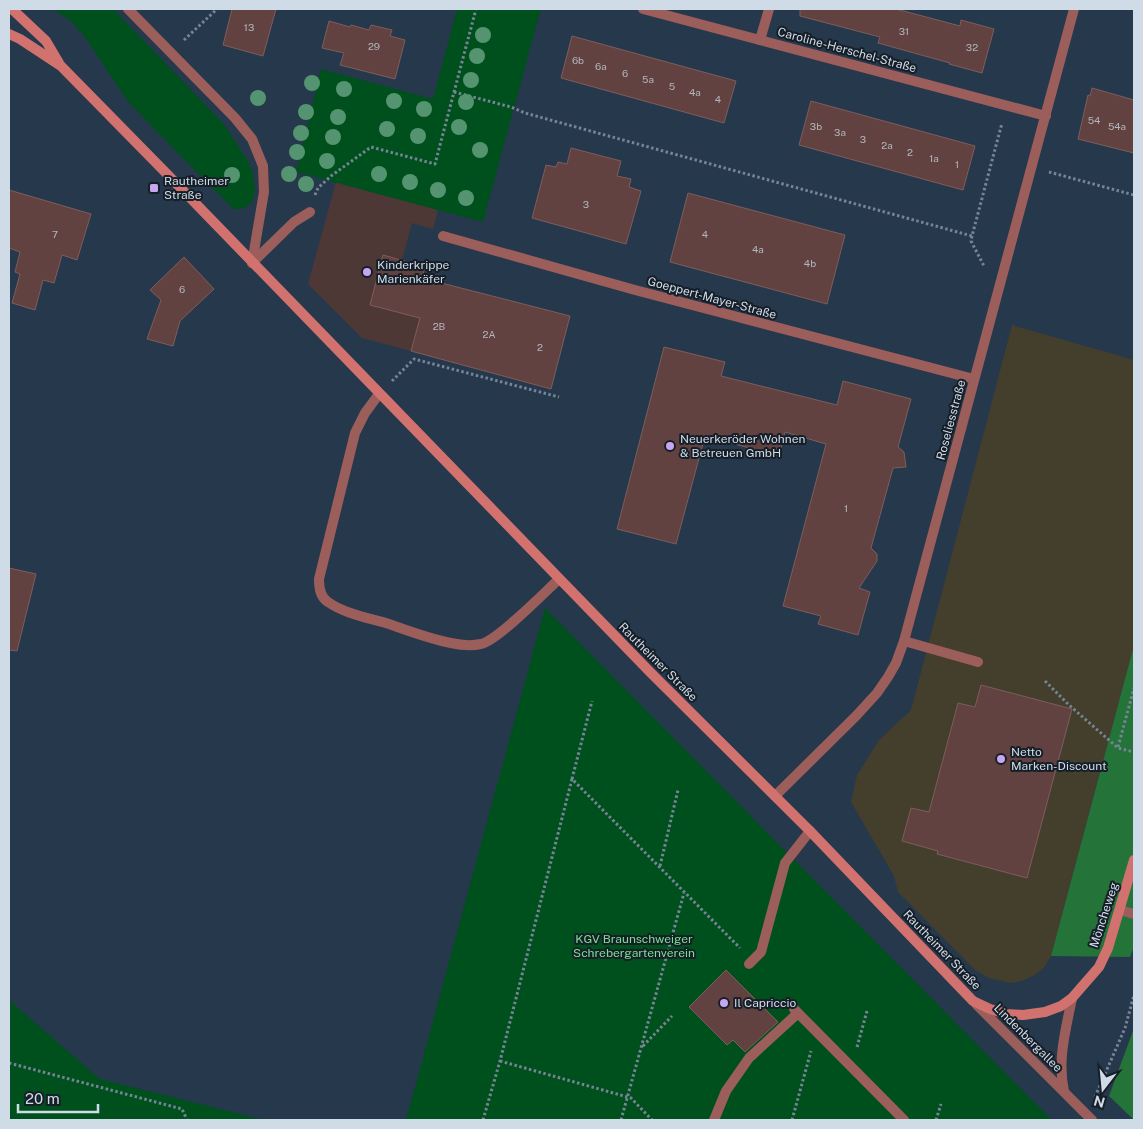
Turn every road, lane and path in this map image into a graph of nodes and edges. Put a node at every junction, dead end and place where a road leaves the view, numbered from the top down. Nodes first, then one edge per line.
1 (12, 9) edge
2 (128, 9) edge
3 (217, 9) edge
4 (476, 9) edge
5 (643, 9) edge
6 (769, 9) edge
7 (1074, 9) edge
8 (9, 34) edge
9 (760, 40) junction
10 (170, 52) junction
11 (61, 66) junction
12 (454, 92) junction
13 (1007, 106) junction
14 (1046, 116) junction
15 (1032, 167) junction
16 (1134, 195) edge
17 (310, 212) joint
18 (444, 236) dead end
19 (972, 236) junction
20 (252, 263) junction
21 (982, 274) dead end
22 (974, 380) junction
23 (379, 394) junction
24 (559, 397) dead end
25 (559, 578) junction
26 (904, 641) junction
27 (978, 662) dead end
28 (1045, 681) dead end
29 (1134, 688) edge
30 (592, 701) dead end
31 (1118, 748) junction
32 (1134, 752) edge
33 (572, 779) junction
34 (678, 790) dead end
35 (775, 796) junction
36 (810, 831) junction
37 (1134, 860) edge
38 (660, 867) junction
39 (684, 892) junction
40 (1120, 910) junction
41 (1134, 914) edge
42 (751, 962) joint
43 (1134, 995) edge
44 (1072, 998) junction
45 (974, 1001) junction
46 (867, 1011) dead end
47 (672, 1016) dead end
48 (816, 1031) junction
49 (642, 1047) junction
50 (500, 1061) junction
51 (9, 1063) edge
52 (852, 1067) junction
53 (1064, 1092) junction
54 (628, 1097) junction
55 (941, 1104) dead end
56 (187, 1120) edge
57 (483, 1120) edge
58 (622, 1120) edge
59 (652, 1120) edge
60 (714, 1120) edge
61 (792, 1120) edge
62 (904, 1120) edge
63 (936, 1120) edge
64 (1091, 1120) edge

1 - 11 main road
2 - 10 street
3 - 10 path
4 - 12 path
5 - 9 street, Caroline-Herschel-Straße
6 - 9 street
7 - 14 street, Roseliesstraße
8 - 11 main road, Rautheimer Straße
9 - 13 street, Caroline-Herschel-Straße
10 - 20 street
11 - 20 main road, Rautheimer Straße
12 - 17 path
12 - 19 path
13 - 14 street, Caroline-Herschel-Straße
13 - 19 path
14 - 15 street, Roseliesstraße
15 - 16 path
15 - 22 street, Roseliesstraße
17 - 20 street
18 - 22 street, Goeppert-Mayer-Straße
19 - 21 path
20 - 23 main road, Rautheimer Straße
22 - 26 street, Roseliesstraße
23 - 24 path
23 - 25 main road, Rautheimer Straße
23 - 25 street
25 - 35 main road, Rautheimer Straße
26 - 27 street
26 - 35 street, Roseliesstraße
28 - 31 path
29 - 31 path
30 - 33 path
31 - 32 path
33 - 38 path
33 - 50 path
34 - 38 path
35 - 36 main road, Rautheimer Straße
36 - 42 street
36 - 45 main road, Rautheimer Straße
37 - 40 main road, Möncheweg
38 - 39 path
39 - 42 path
39 - 49 path
40 - 41 street
40 - 44 main road, Möncheweg
43 - 64 path
44 - 45 main road, Rautheimer Straße
44 - 53 street, Lindenbergallee
45 - 53 street, Lindenbergallee
46 - 52 path
47 - 49 path
48 - 52 street
48 - 60 street
48 - 61 path
49 - 54 path
50 - 54 path
50 - 57 path
51 - 56 path
52 - 62 street
53 - 64 street, Lindenbergallee
54 - 58 path
54 - 59 path
55 - 63 path

